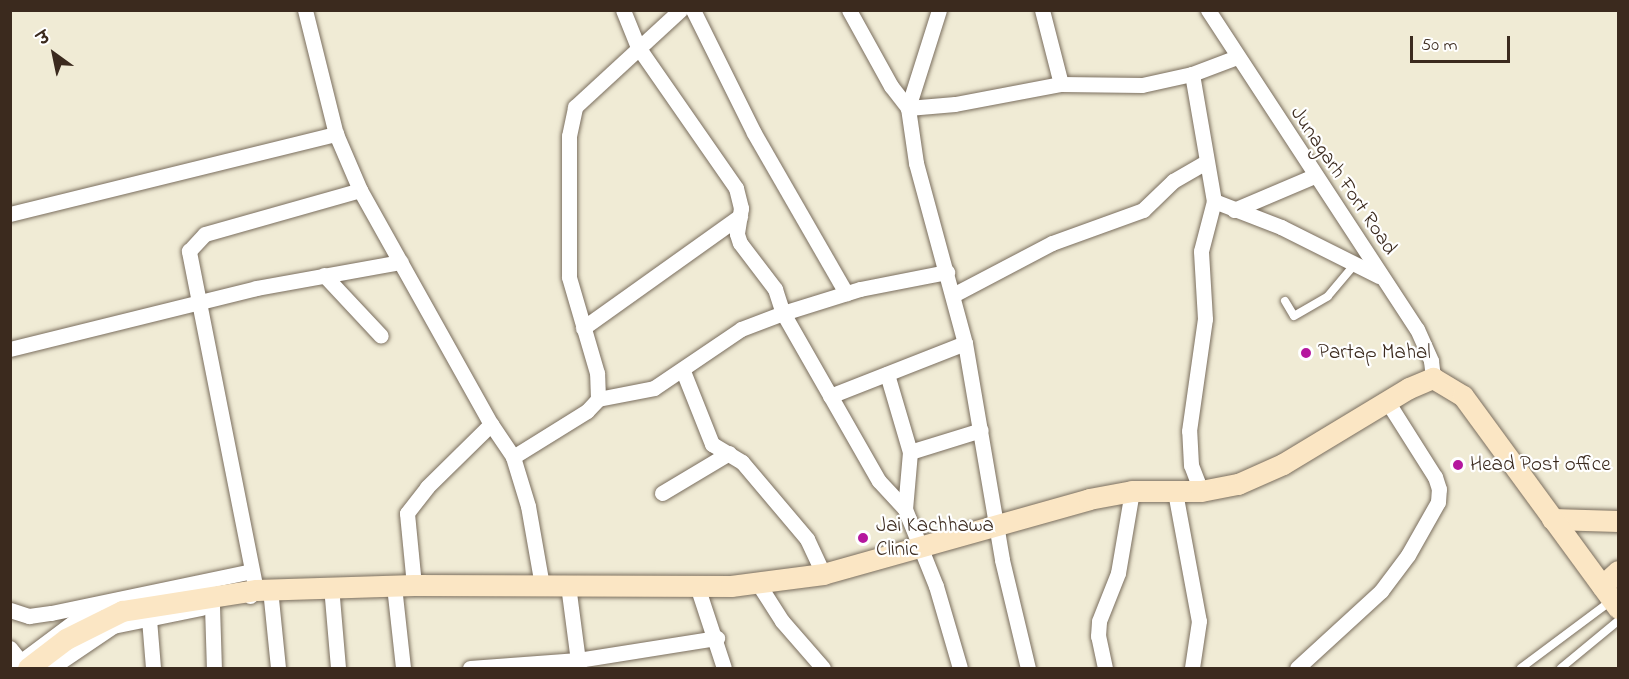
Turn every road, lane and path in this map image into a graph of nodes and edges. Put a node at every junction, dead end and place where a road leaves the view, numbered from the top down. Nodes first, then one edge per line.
1 (305, 10) edge
2 (623, 10) edge
3 (681, 10) edge
4 (693, 10) edge
5 (849, 10) edge
6 (939, 10) edge
7 (1042, 10) edge
8 (1208, 10) edge
9 (638, 47) junction
10 (1237, 57) junction
11 (1192, 74) junction
12 (1061, 84) junction
13 (909, 108) junction
14 (336, 134) junction
15 (1206, 162) junction
16 (1314, 176) junction
17 (360, 190) junction
18 (1214, 201) junction
19 (1234, 210) junction
20 (10, 214) edge
21 (740, 216) junction
22 (401, 262) junction
23 (1354, 264) junction
24 (947, 272) junction
25 (324, 276) junction
26 (1382, 277) junction
27 (846, 293) junction
28 (953, 295) junction
29 (197, 301) junction
30 (1285, 301) dead end
31 (783, 313) junction
32 (583, 328) junction
33 (381, 336) dead end
34 (965, 343) junction
35 (10, 349) edge
36 (683, 371) junction
37 (887, 374) junction
38 (1433, 378) junction
39 (830, 396) junction
40 (598, 399) junction
41 (1387, 401) junction
42 (491, 424) junction
43 (981, 430) junction
44 (910, 452) junction
45 (729, 453) junction
46 (513, 457) junction
47 (1132, 491) junction
48 (1201, 491) junction
49 (1175, 492) junction
50 (662, 493) dead end
51 (905, 509) junction
52 (1552, 519) junction
53 (1618, 521) edge
54 (996, 528) junction
55 (922, 549) junction
56 (1618, 571) edge
57 (823, 574) junction
58 (260, 583) junction
59 (542, 585) junction
60 (568, 585) junction
61 (759, 585) junction
62 (331, 586) junction
63 (404, 586) junction
64 (697, 586) junction
65 (1611, 598) edge
66 (99, 602) junction
67 (212, 606) junction
68 (10, 610) edge
69 (149, 619) junction
70 (1618, 621) edge
71 (717, 638) junction
72 (10, 648) edge
73 (578, 664) edge
74 (20, 666) edge
75 (726, 668) edge
76 (51, 669) edge
77 (153, 669) edge
78 (214, 669) edge
79 (278, 669) edge
80 (338, 669) edge
81 (403, 669) edge
82 (470, 669) edge
83 (823, 669) edge
84 (960, 669) edge
85 (1028, 669) edge
86 (1105, 669) edge
87 (1192, 669) edge
88 (1298, 669) edge
89 (1521, 669) edge
90 (1561, 669) edge

1 - 14 street
2 - 9 street
3 - 9 street
4 - 27 street
5 - 13 street
6 - 13 street
7 - 12 street
8 - 10 street, Junagarh Fort Road
9 - 21 street
9 - 32 street
10 - 11 street
10 - 16 street, Junagarh Fort Road
11 - 12 street
11 - 15 street
12 - 13 street
13 - 24 street
14 - 17 street
14 - 20 street
15 - 18 street
15 - 28 street
16 - 19 street
16 - 26 street, Junagarh Fort Road
17 - 22 street
17 - 29 street
18 - 19 street
18 - 48 street
19 - 23 street
21 - 31 street
21 - 32 street
22 - 25 street
22 - 42 street
23 - 26 street
23 - 30 lane
24 - 27 street
24 - 28 street
25 - 29 street
25 - 33 street
26 - 38 street, Junagarh Fort Road
27 - 31 street
28 - 34 street
29 - 35 street
29 - 58 street
31 - 36 street
31 - 39 street
32 - 40 street
34 - 37 street
34 - 43 street
36 - 40 street
36 - 45 street
37 - 39 street
37 - 44 street
38 - 41 street
38 - 52 street
39 - 51 street
40 - 46 street
41 - 48 street
41 - 88 street
42 - 46 street
42 - 63 street
43 - 44 street
43 - 54 street
44 - 51 street
45 - 50 street
45 - 57 street
46 - 59 street
47 - 49 street
47 - 54 street
47 - 86 street
48 - 49 street
49 - 87 street
51 - 55 street
52 - 53 street
52 - 65 street
54 - 55 street
54 - 85 street
55 - 57 street
55 - 84 street
56 - 65 street
57 - 61 street
58 - 62 street
58 - 66 street
58 - 67 street
58 - 74 street
58 - 79 street
59 - 60 street
59 - 63 street
60 - 64 street
60 - 73 street
61 - 64 street
61 - 83 street
62 - 63 street
62 - 80 street
63 - 81 street
64 - 71 street
65 - 89 lane
66 - 68 street
66 - 74 street
67 - 69 street
67 - 78 street
69 - 76 street
69 - 77 street
70 - 90 lane
71 - 73 street
71 - 75 street
72 - 74 street
73 - 82 street

